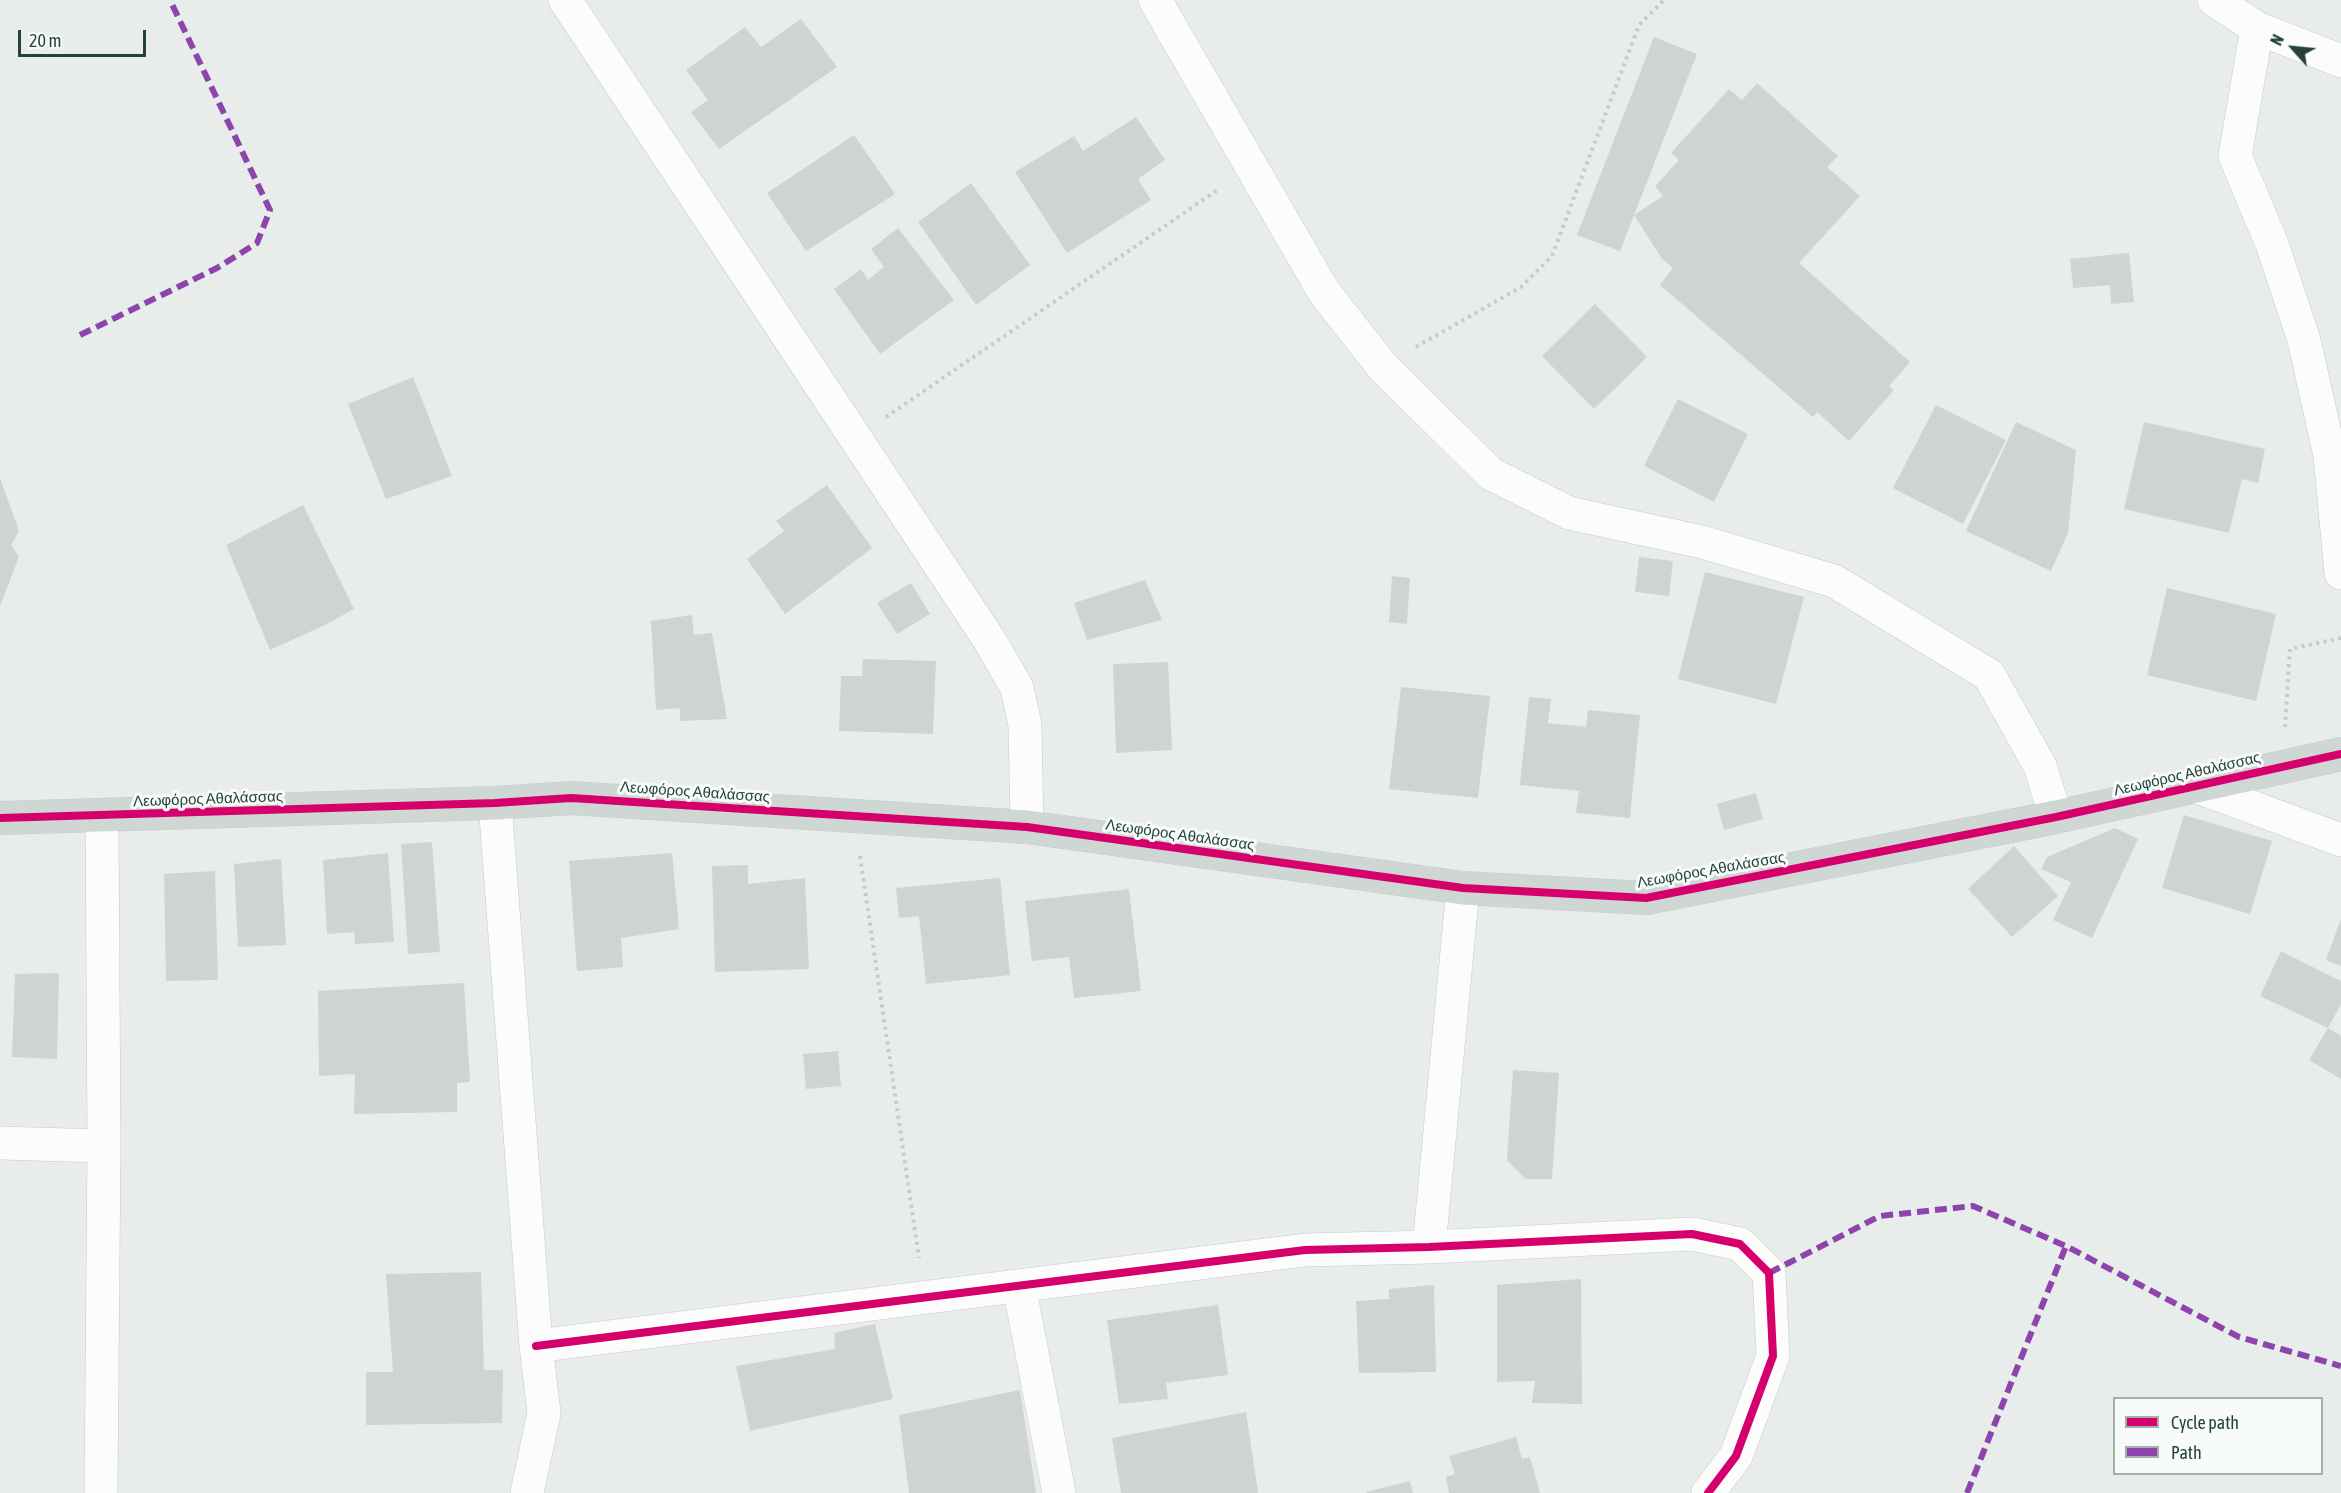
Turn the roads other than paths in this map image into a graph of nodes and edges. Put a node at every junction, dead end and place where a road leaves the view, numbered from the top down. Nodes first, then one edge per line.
1 (565, 0) edge
2 (1155, 0) edge
3 (2214, 0) edge
4 (2257, 28) junction
5 (2341, 61) edge
6 (2341, 573) edge
7 (2341, 754) edge
8 (2195, 786) junction
9 (495, 803) junction
10 (102, 816) junction
11 (2056, 817) junction
12 (0, 818) edge
13 (1027, 827) junction
14 (2341, 840) edge
15 (1463, 888) junction
16 (0, 1143) edge
17 (104, 1146) junction
18 (1429, 1247) junction
19 (1019, 1286) junction
20 (536, 1347) junction
21 (101, 1493) edge
22 (527, 1493) edge
23 (1059, 1493) edge
24 (1708, 1493) edge

1 - 13 street
2 - 11 street
3 - 4 street
4 - 5 street
4 - 6 street
7 - 8 main road, Λεωφόρος Αθαλάσσας
8 - 11 main road, Λεωφόρος Αθαλάσσας
8 - 14 street
9 - 10 main road, Λεωφόρος Αθαλάσσας
9 - 13 main road, Λεωφόρος Αθαλάσσας
9 - 20 street
10 - 12 main road, Λεωφόρος Αθαλάσσας
10 - 17 street
11 - 15 main road, Λεωφόρος Αθαλάσσας
13 - 15 main road, Λεωφόρος Αθαλάσσας
15 - 18 street
16 - 17 street
17 - 21 street
18 - 19 street
18 - 24 street
19 - 20 street
19 - 23 street
20 - 22 street

